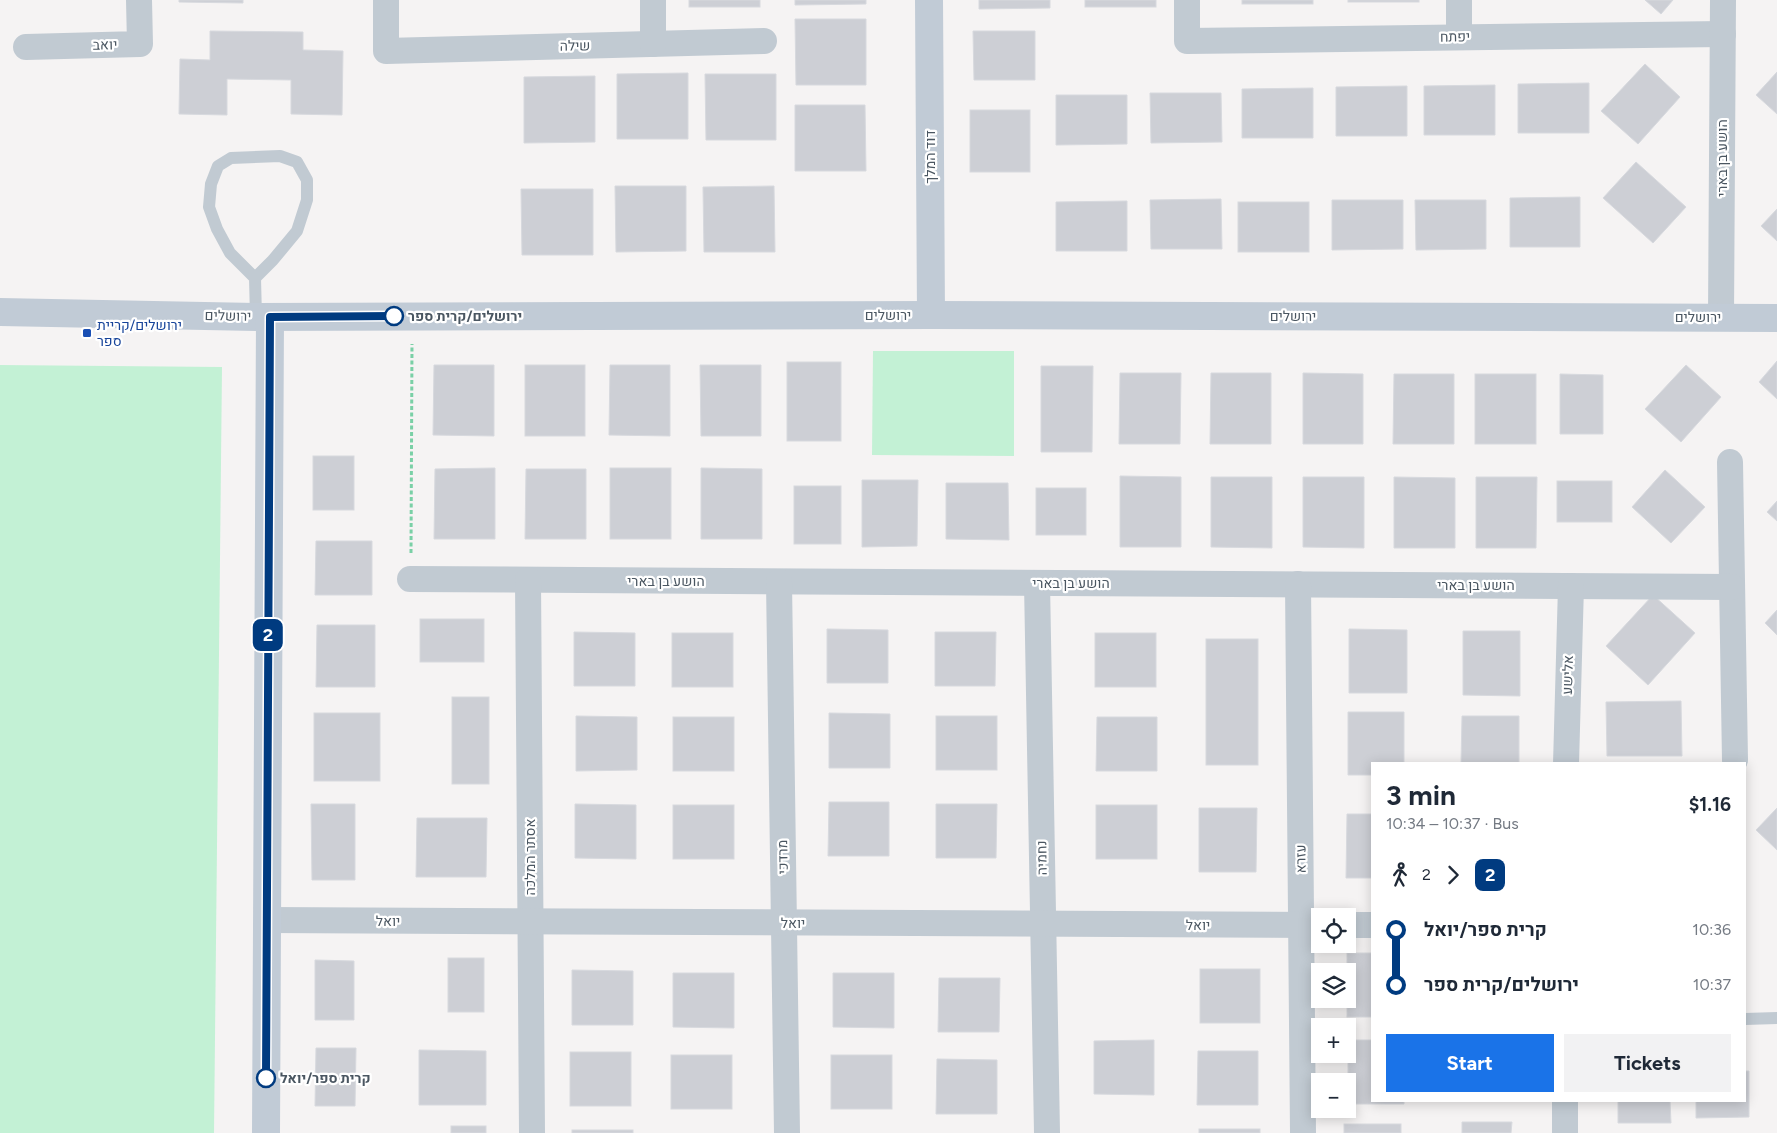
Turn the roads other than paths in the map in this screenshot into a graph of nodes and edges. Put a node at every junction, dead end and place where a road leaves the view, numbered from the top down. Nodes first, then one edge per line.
1 (140, 0) edge
2 (386, 0) edge
3 (653, 0) edge
4 (929, 0) edge
5 (1187, 0) edge
6 (1459, 0) edge
7 (1723, 0) edge
8 (1723, 34) junction
9 (1459, 37) junction
10 (764, 41) dead end
11 (653, 44) junction
12 (26, 47) dead end
13 (255, 278) junction
14 (0, 312) edge
15 (931, 315) junction
16 (263, 317) junction
17 (1721, 317) junction
18 (1777, 318) edge
19 (1730, 462) dead end
20 (410, 579) road end
21 (528, 580) junction
22 (779, 582) junction
23 (1037, 583) junction
24 (1298, 584) junction
25 (1571, 586) junction
26 (1732, 587) junction
27 (1735, 760) dead end
28 (1566, 762) edge
29 (266, 920) junction
30 (530, 922) junction
31 (784, 923) junction
32 (1043, 924) junction
33 (1311, 925) edge
34 (1356, 925) edge
35 (1371, 925) edge
36 (1777, 1018) edge
37 (1746, 1019) edge
38 (1565, 1102) edge
39 (266, 1133) edge
40 (532, 1133) edge
41 (788, 1133) edge
42 (1047, 1133) edge
43 (1303, 1133) edge
44 (1565, 1133) edge

1 - 12 street, יואב
2 - 11 street, שילה
3 - 11 street
4 - 15 street, דוד המלך
5 - 9 street, יפתח
6 - 9 street
7 - 8 street, הושע בן בארי
8 - 9 street, יפתח
8 - 17 street, הושע בן בארי
10 - 11 street, שילה
13 - 13 lane
13 - 16 lane
14 - 16 street, ירושלים
15 - 16 street, ירושלים
15 - 17 street, ירושלים
16 - 29 street
17 - 18 street, ירושלים
19 - 26 street
20 - 21 street, הושע בן בארי
21 - 22 street, הושע בן בארי
21 - 30 street, אסתר המלכה
22 - 23 street, הושע בן בארי
22 - 31 street, מרדכי
23 - 24 street, הושע בן בארי
23 - 32 street, נחמיה
24 - 25 street, הושע בן בארי
24 - 33 street, עזרא
25 - 26 street, הושע בן בארי
25 - 28 street, אלישע
26 - 27 street
29 - 30 street, יואל
29 - 39 street
30 - 31 street, יואל
30 - 40 street, אסתר המלכה
31 - 32 street, יואל
31 - 41 street, מרדכי
32 - 33 street, יואל
32 - 42 street, נחמיה
33 - 43 street, עזרא
34 - 35 street
36 - 37 lane
38 - 44 street

